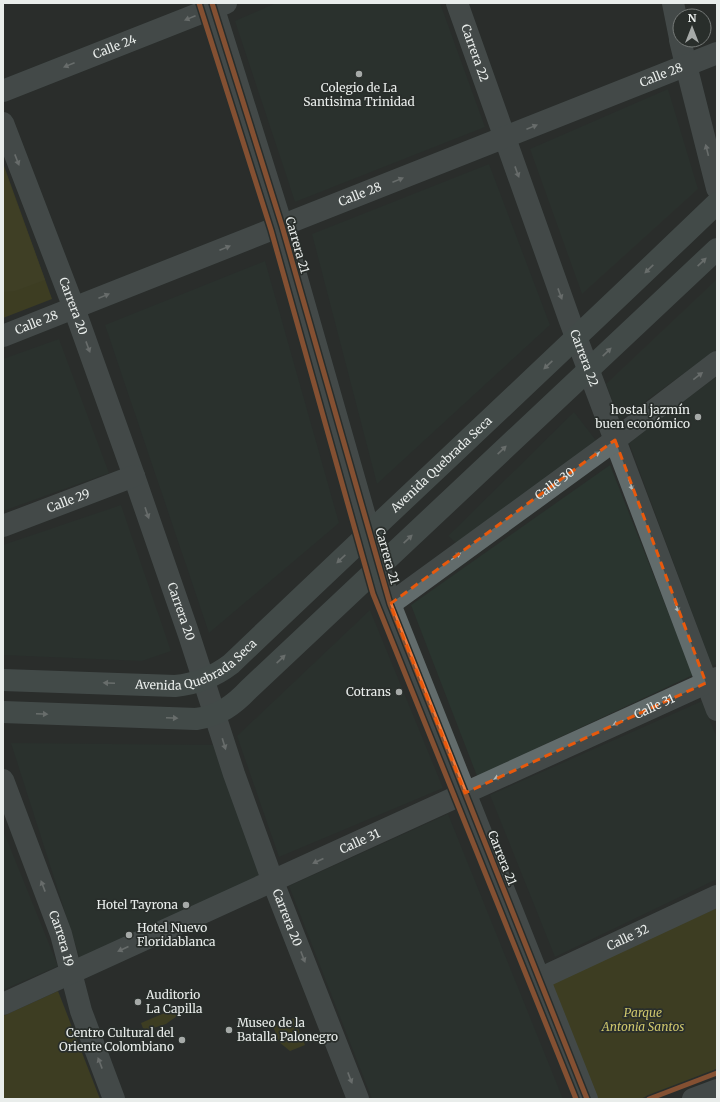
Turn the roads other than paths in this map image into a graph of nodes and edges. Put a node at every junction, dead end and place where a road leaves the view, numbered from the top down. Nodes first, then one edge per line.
1 (457, 3) edge
2 (218, 5) edge
3 (682, 48) edge
4 (717, 53) edge
5 (686, 66) junction
6 (3, 91) edge
7 (3, 124) edge
8 (505, 137) junction
9 (717, 188) edge
10 (717, 203) edge
11 (282, 226) junction
12 (717, 248) edge
13 (74, 308) junction
14 (3, 336) edge
15 (576, 338) junction
16 (717, 362) edge
17 (588, 370) junction
18 (615, 440) junction
19 (134, 476) junction
20 (3, 526) edge
21 (369, 532) junction
22 (379, 566) junction
23 (390, 604) junction
24 (3, 680) edge
25 (203, 680) junction
26 (711, 681) edge
27 (717, 710) edge
28 (3, 712) edge
29 (215, 715) junction
30 (3, 780) edge
31 (465, 793) junction
32 (273, 882) junction
33 (717, 896) edge
34 (70, 973) junction
35 (539, 978) junction
36 (3, 1004) edge
37 (717, 1090) edge
38 (114, 1099) edge
39 (358, 1099) edge
40 (587, 1099) edge
41 (693, 1099) edge

1 - 8 street, Carrera 22
2 -> 6 street, Calle 24
2 - 11 street, Carrera 21
3 - 5 street
4 - 5 street, Calle 28
8 -> 5 street, Calle 28
9 -> 5 street
7 -> 13 street, Carrera 20
11 -> 8 street, Calle 28
8 -> 15 street, Carrera 22
10 -> 15 main road, Avenida Quebrada Seca
13 -> 11 street, Calle 28
11 - 21 street, Carrera 21
17 -> 12 main road
13 - 14 street, Calle 28
13 -> 19 street, Carrera 20
15 - 17 street, Carrera 22
15 -> 21 main road, Avenida Quebrada Seca
18 -> 16 street, Calle 30
17 - 18 street, Carrera 22
22 -> 17 main road
23 -> 18 street, Calle 30
18 -> 26 street, Carrera 22
19 - 20 street, Calle 29
19 -> 25 street, Carrera 20
21 - 22 street, Carrera 21
21 -> 25 main road, Avenida Quebrada Seca
22 - 23 street, Carrera 21
29 -> 22 main road
23 - 31 street, Carrera 21
25 -> 24 main road, Avenida Quebrada Seca
25 - 29 street, Carrera 20
26 - 27 street, Carrera 22
26 -> 31 street, Calle 31
28 -> 29 main road
29 -> 32 street, Carrera 20
34 -> 30 street, Carrera 19
31 -> 32 street, Calle 31
31 - 35 street, Carrera 21
32 -> 34 street, Calle 31
32 -> 39 street, Carrera 20
33 - 35 street, Calle 32
34 - 36 street, Calle 31
38 -> 34 street, Carrera 19
35 - 40 street, Carrera 21
37 - 41 street

